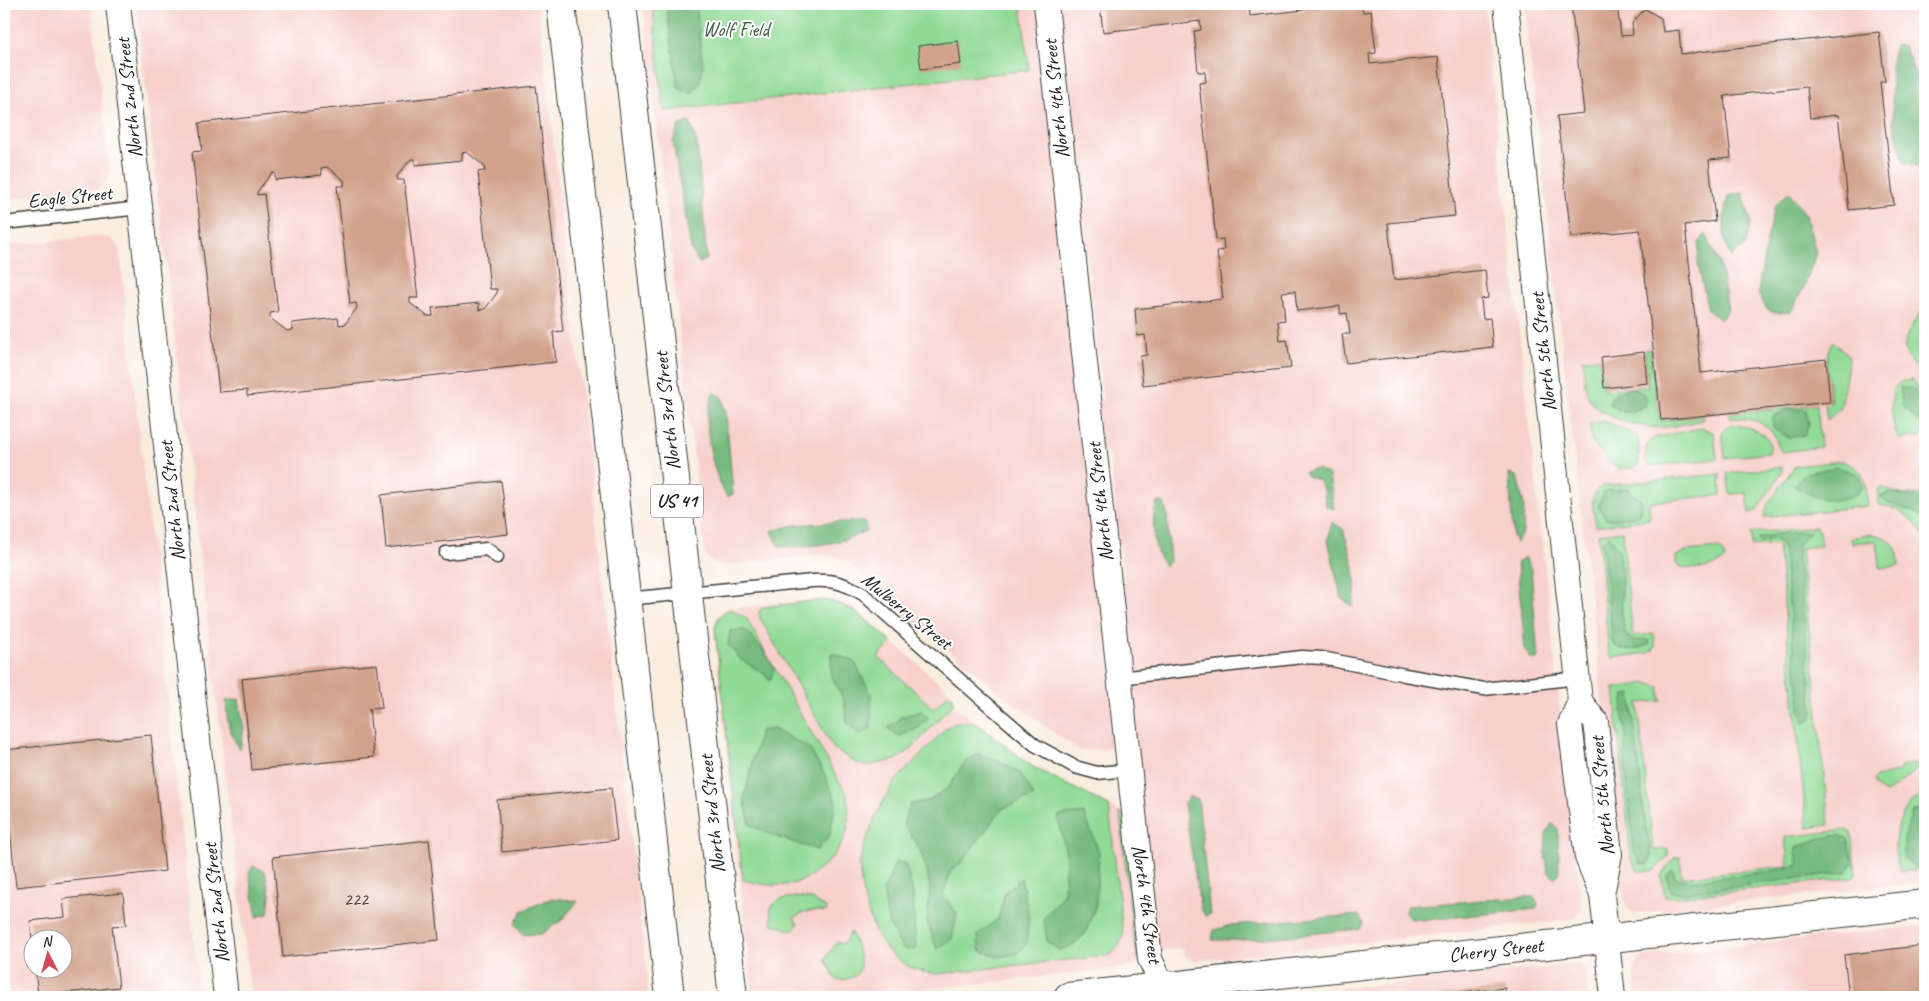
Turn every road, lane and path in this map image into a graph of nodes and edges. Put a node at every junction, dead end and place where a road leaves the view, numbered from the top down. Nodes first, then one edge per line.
1 (118, 4) edge
2 (561, 4) edge
3 (622, 4) edge
4 (1046, 4) edge
5 (1506, 4) edge
6 (140, 208) junction
7 (4, 223) edge
8 (446, 553) dead end
9 (497, 557) dead end
10 (687, 593) junction
11 (626, 599) junction
12 (1119, 678) junction
13 (1579, 689) junction
14 (1130, 770) junction
15 (1925, 904) edge
16 (1606, 938) junction
17 (1163, 992) edge
18 (226, 997) edge
19 (670, 997) edge
20 (733, 997) edge
21 (1068, 997) edge
22 (1613, 997) edge

1 - 6 street, North 2nd Street
2 - 11 main road
3 - 10 main road, North 3rd Street / US 41
4 - 12 street, North 4th Street
5 - 13 street, North 5th Street
6 - 7 lane, Eagle Street
6 - 18 street, North 2nd Street
8 - 9 lane
10 - 11 lane, Mulberry Street
10 - 14 lane, Mulberry Street
10 - 20 main road, North 3rd Street / US 41
11 - 19 main road
12 - 13 lane
12 - 14 street, North 4th Street
13 - 16 street, North 5th Street
14 - 17 street, North 4th Street
15 - 16 main road, Cherry Street
16 - 17 main road, Cherry Street
16 - 22 street, North 5th Street
17 - 21 main road, Cherry Street

